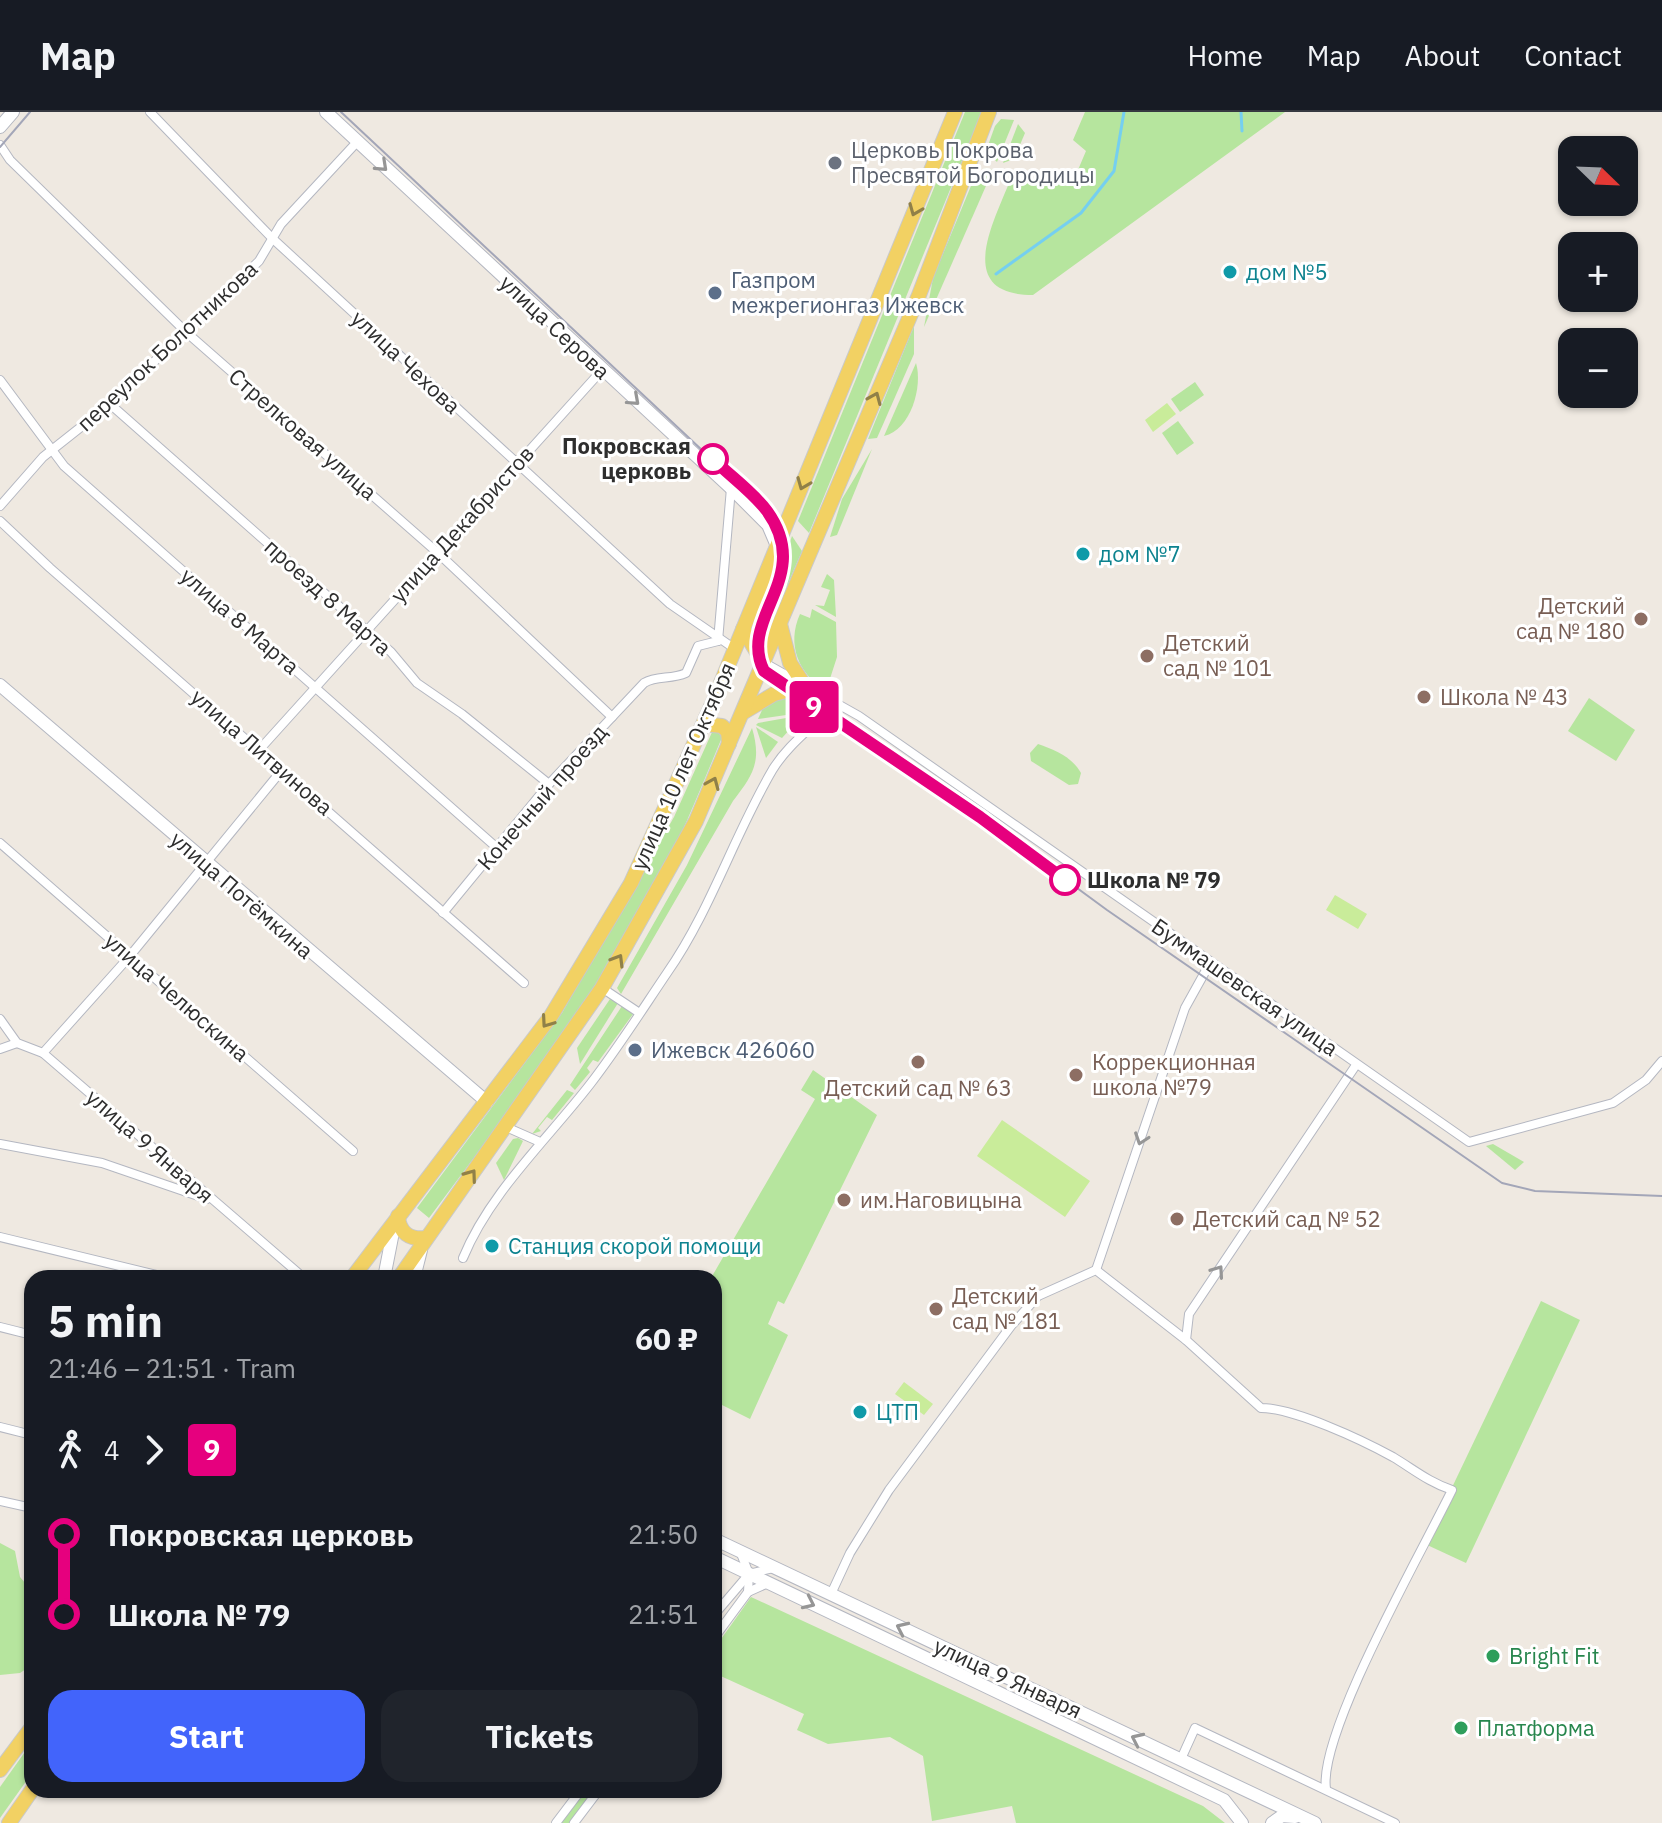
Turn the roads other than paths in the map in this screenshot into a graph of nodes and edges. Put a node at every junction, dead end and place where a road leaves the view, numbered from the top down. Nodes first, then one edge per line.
1 (13, 112) edge
2 (150, 112) edge
3 (326, 112) edge
4 (955, 112) edge
5 (989, 112) edge
6 (0, 127) edge
7 (357, 142) junction
8 (0, 145) edge
9 (273, 239) junction
10 (186, 332) junction
11 (602, 370) junction
12 (0, 380) edge
13 (110, 404) junction
14 (53, 450) junction
15 (517, 463) junction
16 (731, 488) junction
17 (0, 506) edge
18 (0, 521) edge
19 (777, 546) junction
20 (438, 553) junction
21 (780, 624) junction
22 (366, 629) junction
23 (743, 629) junction
24 (718, 641) junction
25 (735, 649) junction
26 (763, 662) junction
27 (0, 685) edge
28 (314, 686) junction
29 (805, 686) junction
30 (835, 703) junction
31 (744, 712) junction
32 (612, 717) junction
33 (704, 724) junction
34 (729, 745) junction
35 (260, 749) junction
36 (282, 770) junction
37 (549, 784) junction
38 (0, 843) edge
39 (496, 847) junction
40 (205, 863) junction
41 (443, 913) junction
42 (129, 957) junction
43 (1210, 963) junction
44 (524, 983) dead end
45 (602, 988) junction
46 (638, 1012) junction
47 (0, 1019) edge
48 (17, 1043) junction
49 (0, 1049) edge
50 (43, 1053) junction
51 (1662, 1061) edge
52 (1356, 1065) junction
53 (487, 1102) junction
54 (506, 1127) junction
55 (540, 1142) junction
56 (0, 1144) edge
57 (353, 1151) dead end
58 (215, 1202) junction
59 (398, 1216) junction
60 (0, 1237) edge
61 (426, 1238) junction
62 (463, 1258) dead end
63 (136, 1270) edge
64 (293, 1270) edge
65 (358, 1270) edge
66 (385, 1270) edge
67 (404, 1270) edge
68 (416, 1270) edge
69 (1096, 1270) junction
70 (0, 1327) edge
71 (24, 1333) edge
72 (1186, 1340) junction
73 (0, 1427) edge
74 (24, 1433) edge
75 (0, 1501) edge
76 (24, 1506) edge
77 (722, 1543) edge
78 (740, 1551) junction
79 (722, 1561) edge
80 (727, 1564) junction
81 (774, 1567) junction
82 (749, 1574) junction
83 (768, 1583) junction
84 (737, 1585) junction
85 (748, 1592) junction
86 (831, 1594) junction
87 (722, 1605) edge
88 (722, 1627) edge
89 (24, 1738) edge
90 (1181, 1759) junction
91 (0, 1770) edge
92 (1326, 1789) junction
93 (26, 1798) edge
94 (575, 1798) edge
95 (593, 1798) edge
96 (1308, 1820) edge
97 (9, 1823) edge
98 (556, 1823) edge
99 (574, 1823) edge
100 (1242, 1823) edge
101 (1272, 1823) edge
102 (1395, 1823) edge

1 - 6 main road
2 - 9 street, улица Чехова
3 - 7 main road, улица Серова
4 -> 19 main road, улица 10 лет Октября
21 -> 5 main road, улица 10 лет Октября
7 - 9 street, переулок Болотникова
7 -> 11 main road, улица Серова
8 - 10 street, Стрелковая улица
9 - 10 street, переулок Болотникова
9 - 15 street, улица Чехова
10 - 13 street, переулок Болотникова
10 - 20 street, Стрелковая улица
11 - 15 street, улица Декабристов
11 -> 16 main road, улица Серова
12 - 14 street, улица 8 Марта
13 - 14 street, переулок Болотникова
13 - 22 street, проезд 8 Марта
14 - 17 street, переулок Болотникова
14 - 28 street, улица 8 Марта
15 - 20 street, улица Декабристов
15 - 24 street, улица Чехова
16 - 19 main road, улица Серова
16 - 24 street
18 - 35 street, улица Литвинова
19 - 23 main road, улица 10 лет Октября
20 - 22 street, улица Декабристов
20 - 32 street, Стрелковая улица
21 - 26 main road, улица 10 лет Октября
21 - 29 main road
22 - 28 street, улица Декабристов
22 - 37 street, проезд 8 Марта
23 - 25 main road, улица 10 лет Октября
23 - 26 main road
24 - 25 street, улица Чехова
24 - 32 street, Конечный проезд
25 - 33 main road, улица 10 лет Октября
26 - 29 street, Буммашевская улица
26 - 31 main road, улица 10 лет Октября
27 - 40 main road, улица Потёмкина
28 - 35 street, улица Декабристов
28 - 39 street, улица 8 Марта
29 - 30 street, Буммашевская улица
29 - 31 main road
30 - 43 street, Буммашевская улица
30 - 46 street
31 - 34 main road, улица 10 лет Октября
32 - 37 street, Конечный проезд
33 - 34 main road
33 -> 53 main road, улица 10 лет Октября
45 -> 34 main road, улица 10 лет Октября
35 - 36 street, улица Литвинова
36 - 40 street
36 - 41 street, улица Литвинова
37 - 39 street, Конечный проезд
38 - 42 street, улица Челюскина
39 - 41 street, Конечный проезд
40 - 42 street
40 - 53 main road, улица Потёмкина
41 - 44 street, улица Литвинова
42 - 50 street
42 - 57 street, улица Челюскина
43 - 52 street, Буммашевская улица
43 -> 69 street
45 - 46 street
45 - 54 main road, улица 10 лет Октября
46 - 55 street
47 - 48 street
48 - 49 street
48 - 50 street, улица 9 Января
50 - 58 street, улица 9 Января
51 - 52 street, Буммашевская улица
72 -> 52 street
53 - 59 main road, улица 10 лет Октября
54 - 55 street
61 -> 54 main road, улица 10 лет Октября
55 - 62 street
56 - 58 street
58 - 64 street, улица 9 Января
59 - 61 main road
59 - 65 main road, улица 10 лет Октября
59 - 66 main road
60 - 63 street
61 - 67 main road, улица 10 лет Октября
61 - 68 main road
69 - 72 street
69 - 86 street
70 - 71 street
72 - 92 street
73 - 74 street
75 - 76 street
77 - 78 main road, улица 9 Января
78 - 81 main road, улица 9 Января
78 - 82 street
79 - 80 main road, улица 9 Января
80 - 82 main road, улица 9 Января
80 - 84 street
81 - 82 street
81 - 86 main road, улица 9 Января
82 - 83 main road, улица 9 Января
82 - 84 street
82 - 85 street
83 - 85 street
83 -> 100 main road, улица 9 Января
84 - 87 street
85 - 88 street
90 -> 86 main road, улица 9 Января
89 - 91 main road
90 - 92 street
90 - 96 main road, улица 9 Января
92 - 102 street
93 - 97 main road
94 - 98 street
95 - 99 street
96 - 101 main road

